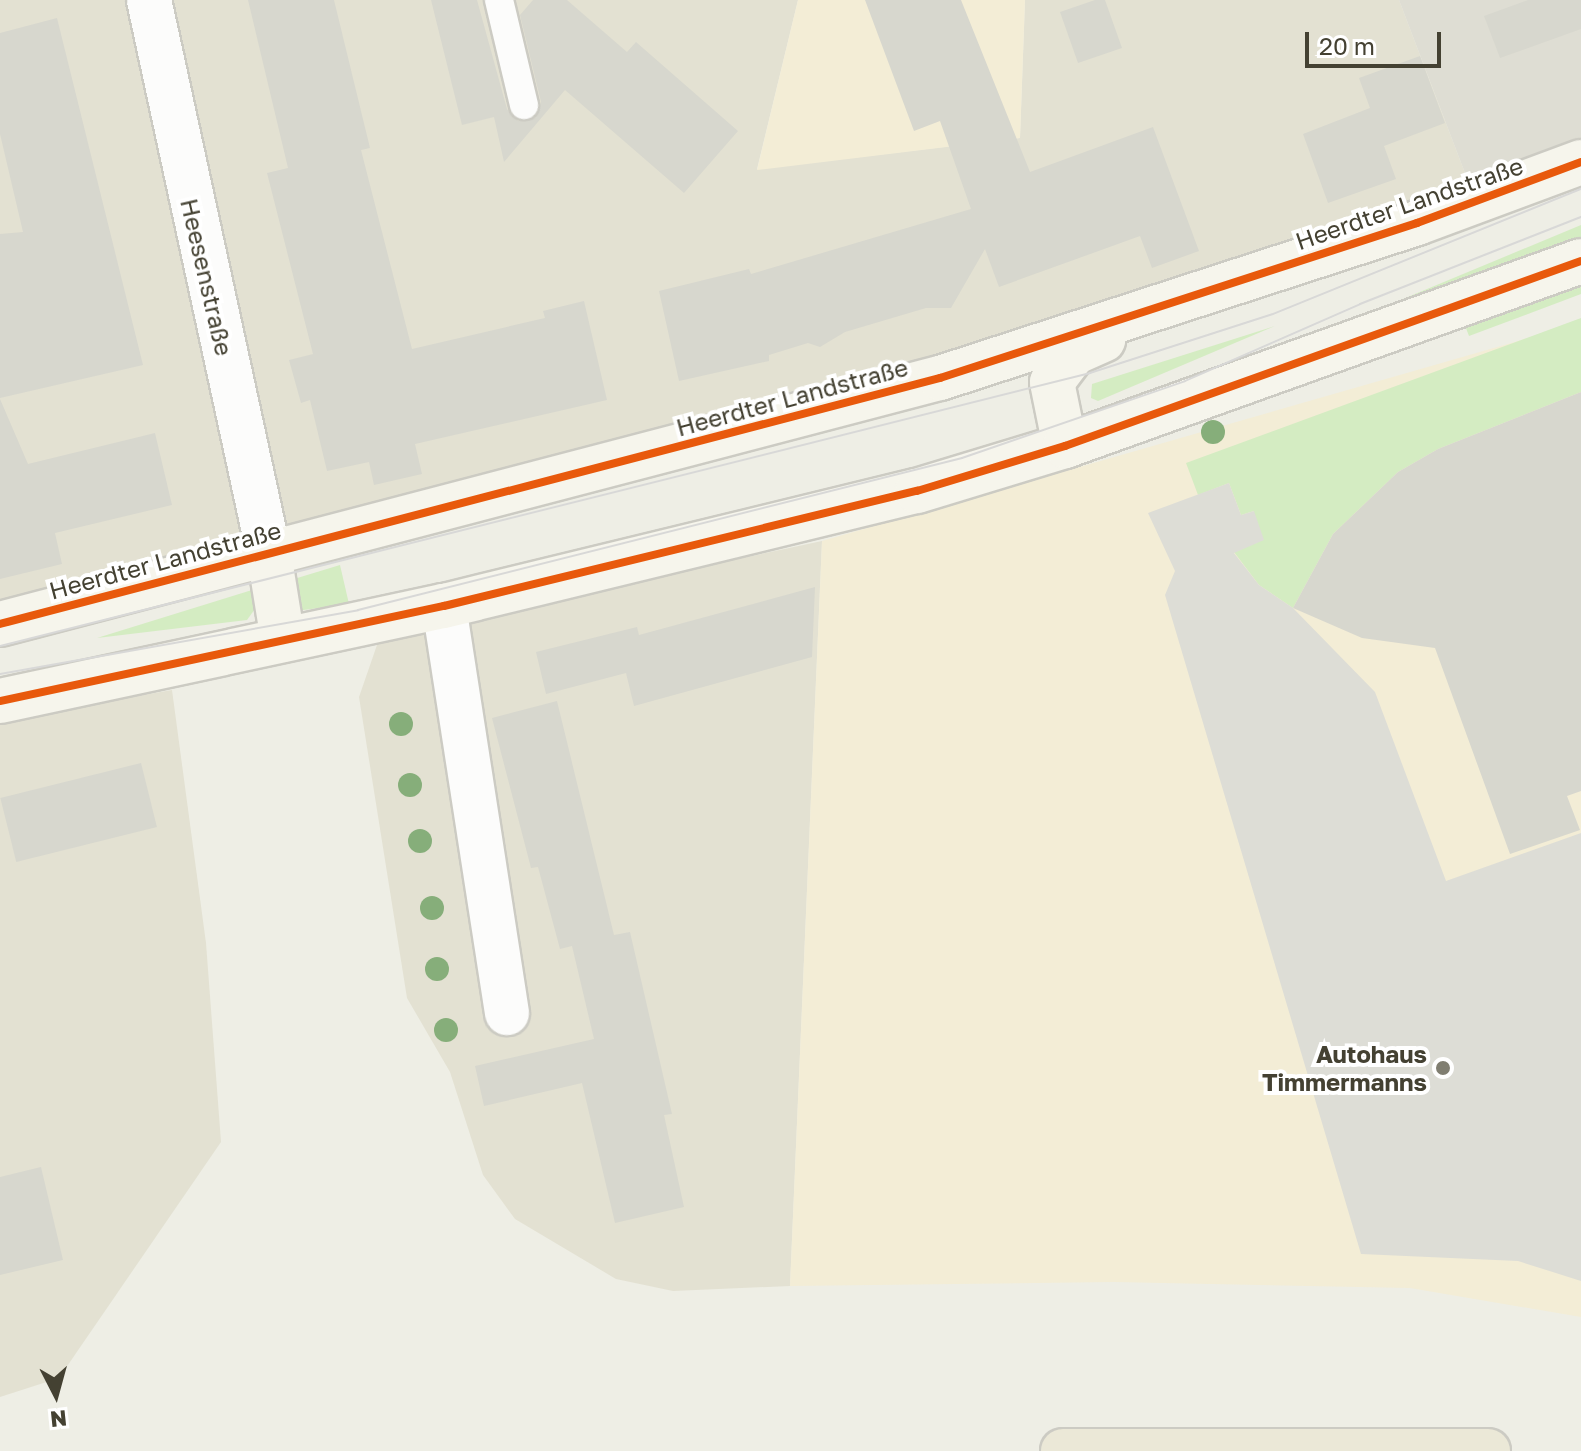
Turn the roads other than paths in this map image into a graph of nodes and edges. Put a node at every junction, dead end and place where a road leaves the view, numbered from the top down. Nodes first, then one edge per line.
1 (149, 0) edge
2 (499, 0) edge
3 (524, 105) dead end
4 (1581, 162) edge
5 (1581, 261) edge
6 (1156, 309) junction
7 (1065, 446) junction
8 (269, 554) junction
9 (444, 606) junction
10 (0, 624) edge
11 (283, 640) junction
12 (0, 701) edge
13 (507, 1013) dead end
14 (1063, 1451) edge
15 (1488, 1451) edge

1 - 8 street, Heesenstraße
2 - 3 lane
4 - 6 main road, Heerdter Landstraße
5 - 7 main road
6 - 7 main road, Heerdter Landstraße
6 - 8 main road, Heerdter Landstraße
7 - 9 main road
8 - 10 main road, Heerdter Landstraße
8 - 11 main road
9 - 11 main road
9 - 13 street
11 - 12 main road
14 - 15 highway

